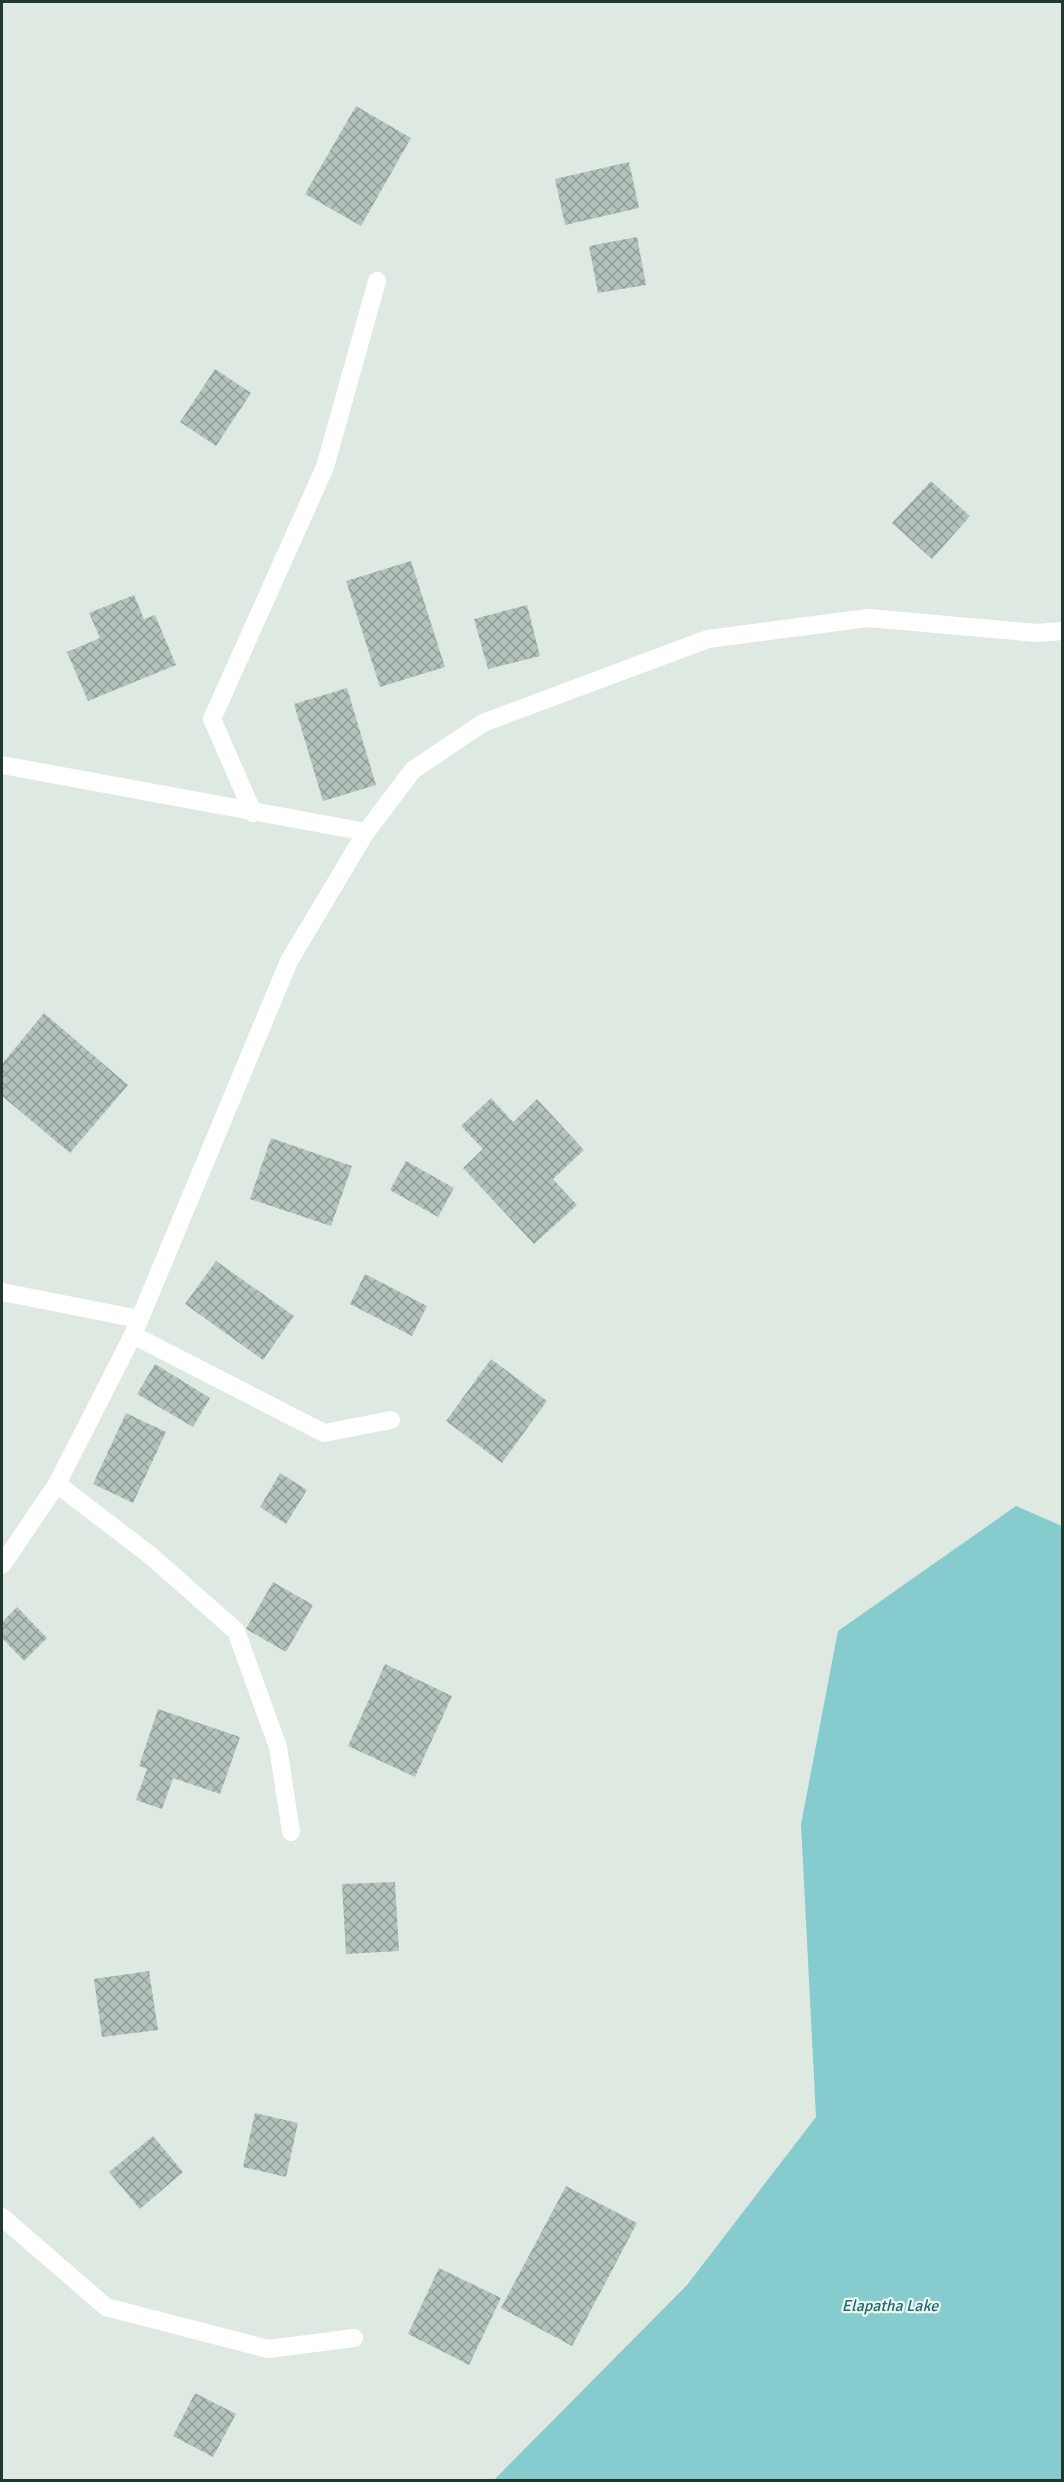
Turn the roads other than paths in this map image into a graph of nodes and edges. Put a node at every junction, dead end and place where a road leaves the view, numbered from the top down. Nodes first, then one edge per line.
1 (377, 281) dead end
2 (1062, 631) edge
3 (2, 765) edge
4 (253, 813) junction
5 (366, 832) junction
6 (2, 1292) edge
7 (136, 1327) junction
8 (391, 1420) dead end
9 (57, 1484) junction
10 (2, 1565) edge
11 (291, 1832) dead end
12 (2, 2217) edge
13 (354, 2338) dead end

1 - 4 street
2 - 5 street
3 - 4 street
4 - 5 street
5 - 7 street
6 - 7 street
7 - 8 street
7 - 9 street
9 - 10 street
9 - 11 street
12 - 13 street

